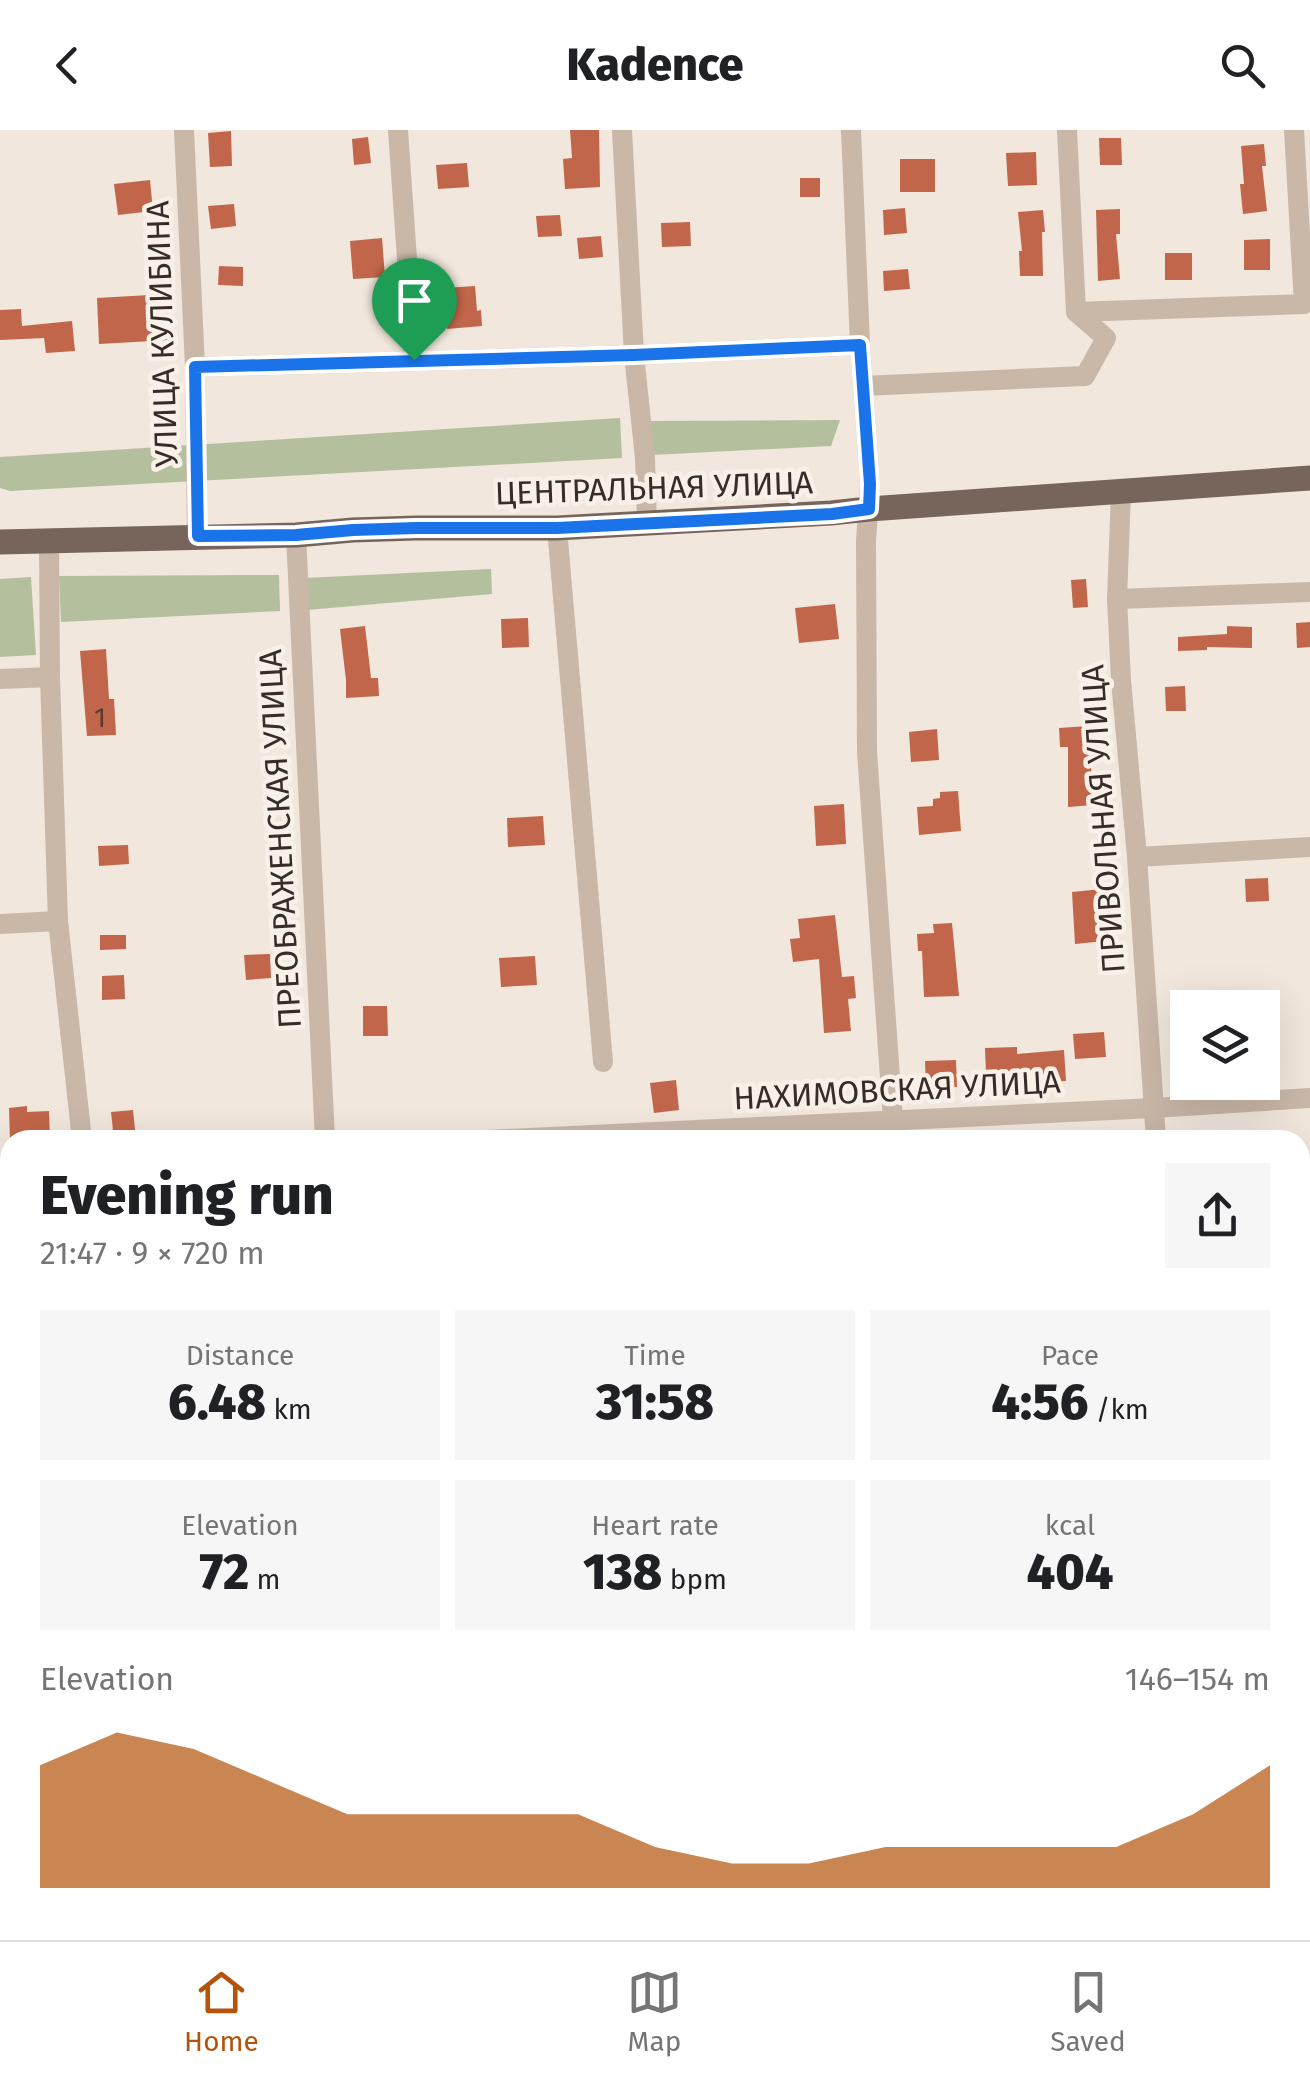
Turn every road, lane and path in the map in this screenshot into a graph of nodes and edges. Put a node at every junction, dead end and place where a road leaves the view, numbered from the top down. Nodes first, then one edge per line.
1 (184, 130) edge
2 (398, 130) edge
3 (622, 130) edge
4 (850, 130) edge
5 (1067, 130) edge
6 (1294, 130) edge
7 (1076, 312) junction
8 (860, 345) junction
9 (634, 355) junction
10 (414, 360) junction
11 (195, 367) junction
12 (863, 386) junction
13 (1310, 478) edge
14 (1121, 492) junction
15 (869, 509) junction
16 (646, 524) junction
17 (557, 528) junction
18 (296, 535) junction
19 (198, 536) junction
20 (49, 541) junction
21 (0, 542) edge
22 (1310, 592) edge
23 (1118, 599) junction
24 (50, 677) junction
25 (0, 679) edge
26 (1310, 847) edge
27 (1136, 856) junction
28 (58, 920) junction
29 (0, 924) edge
30 (603, 1062) dead end
31 (1310, 1098) edge
32 (1154, 1108) junction
33 (893, 1120) junction
34 (81, 1130) edge
35 (324, 1130) edge
36 (690, 1130) edge
37 (1155, 1130) edge

1 - 11 street, УЛИЦА КУЛИБИНА
2 - 10 street
3 - 9 street
4 - 8 street
5 - 7 street
6 - 7 street
7 - 12 street
8 - 9 street
8 - 12 street
9 - 10 street
9 - 16 street
10 - 11 street
11 - 19 street, УЛИЦА КУЛИБИНА
12 - 15 street
13 - 14 main road, ЦЕНТРАЛЬНАЯ УЛИЦА
14 - 15 main road, ЦЕНТРАЛЬНАЯ УЛИЦА
14 - 23 street, ПРИВОЛЬНАЯ УЛИЦА
15 - 16 main road, ЦЕНТРАЛЬНАЯ УЛИЦА
15 - 33 street
16 - 17 main road, ЦЕНТРАЛЬНАЯ УЛИЦА
17 - 18 main road, ЦЕНТРАЛЬНАЯ УЛИЦА
17 - 30 street
18 - 19 main road, ЦЕНТРАЛЬНАЯ УЛИЦА
18 - 35 street, ПРЕОБРАЖЕНСКАЯ УЛИЦА
19 - 20 main road, ЦЕНТРАЛЬНАЯ УЛИЦА
20 - 21 main road, ЦЕНТРАЛЬНАЯ УЛИЦА
20 - 24 street
22 - 23 street
23 - 27 street, ПРИВОЛЬНАЯ УЛИЦА
24 - 25 street
24 - 28 street
26 - 27 street
27 - 32 street, ПРИВОЛЬНАЯ УЛИЦА
28 - 29 street
28 - 34 street
31 - 32 street, НАХИМОВСКАЯ УЛИЦА
32 - 33 street, НАХИМОВСКАЯ УЛИЦА
32 - 37 street, ПРИВОЛЬНАЯ УЛИЦА
33 - 36 street, НАХИМОВСКАЯ УЛИЦА

